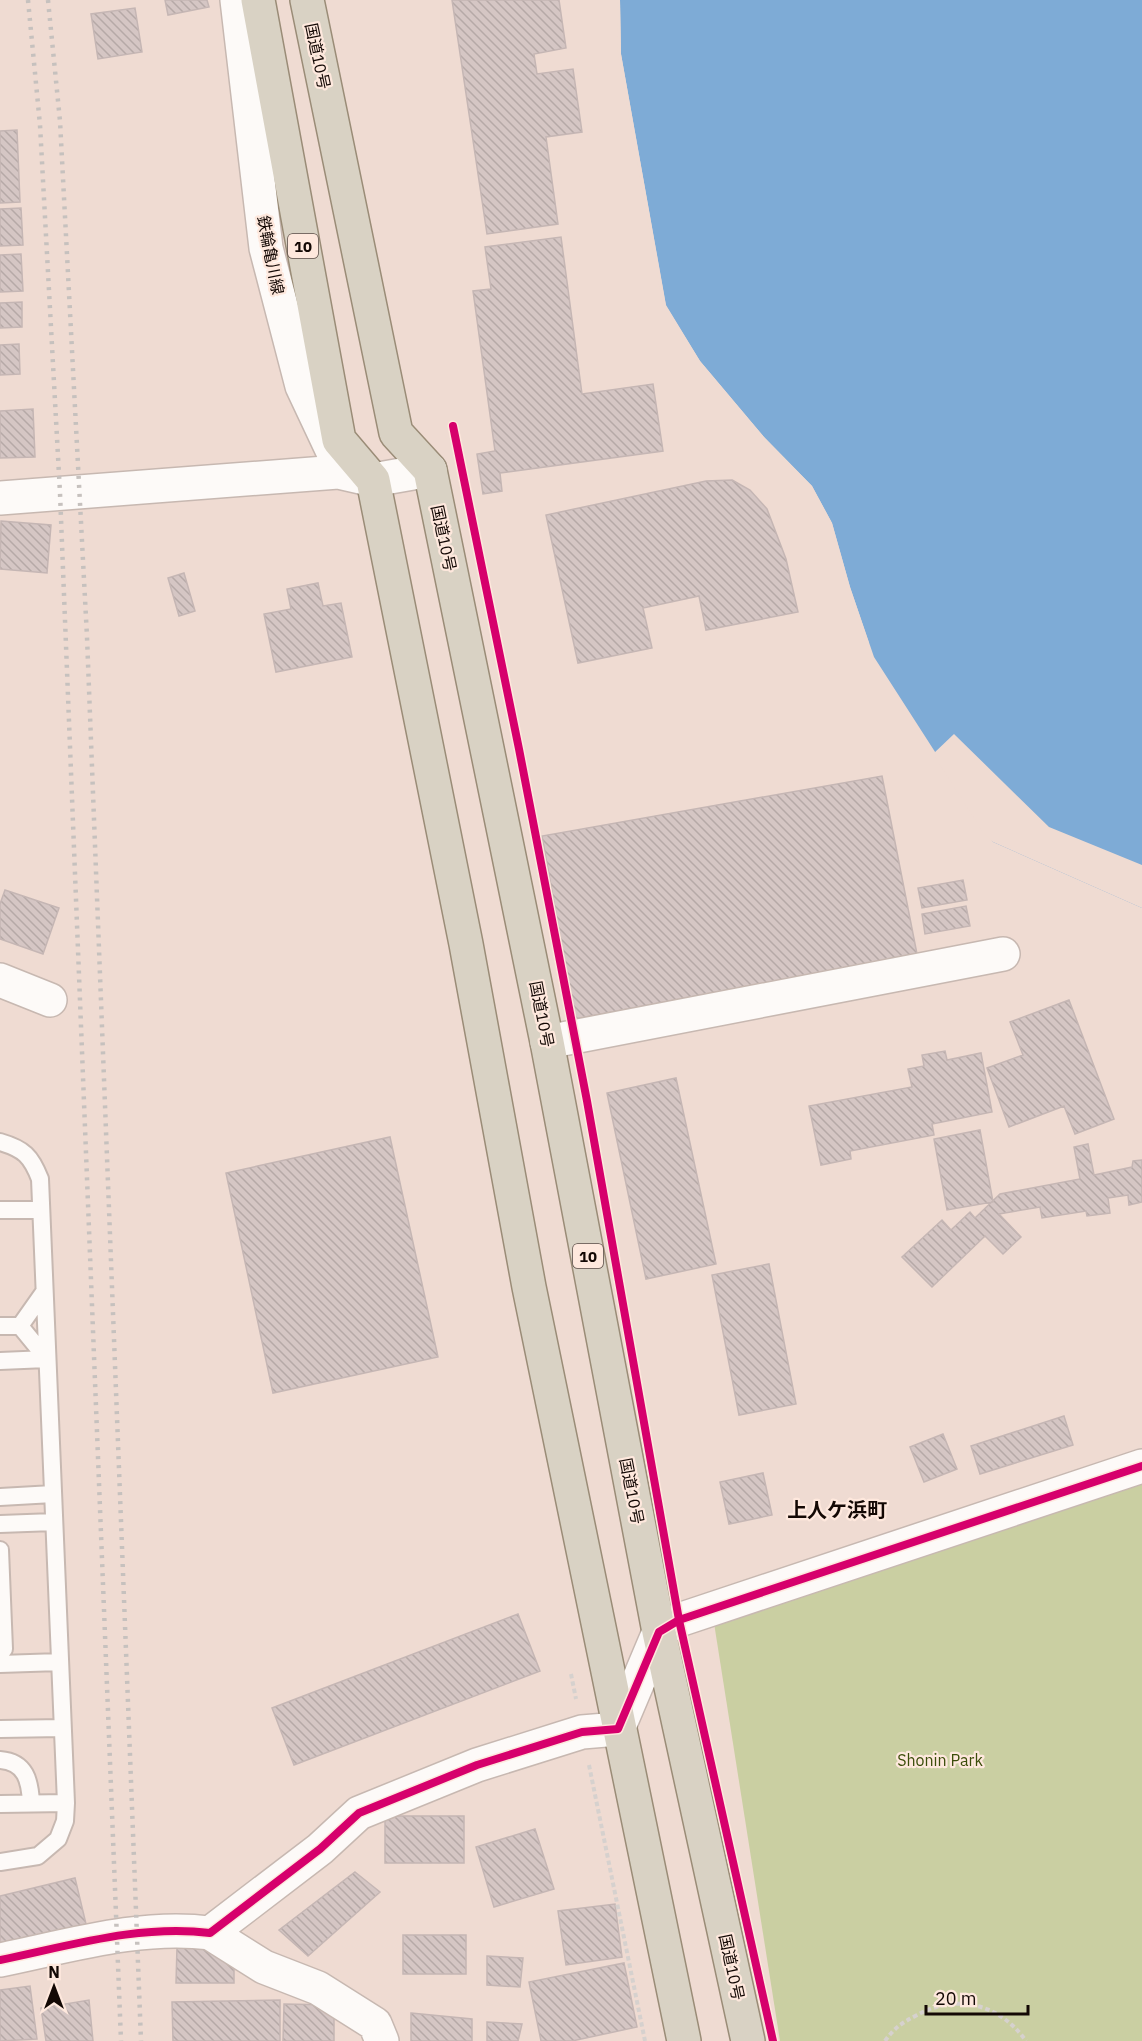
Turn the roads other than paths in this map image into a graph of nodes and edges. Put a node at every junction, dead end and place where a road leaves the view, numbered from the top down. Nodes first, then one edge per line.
1 (237, 0) edge
2 (258, 0) edge
3 (307, 0) edge
4 (430, 470) junction
5 (373, 480) junction
6 (0, 498) edge
7 (1003, 954) dead end
8 (0, 981) edge
9 (50, 1000) dead end
10 (547, 1042) junction
11 (0, 1142) edge
12 (0, 1210) edge
13 (41, 1210) junction
14 (44, 1292) junction
15 (0, 1326) edge
16 (20, 1326) junction
17 (47, 1359) junction
18 (0, 1361) edge
19 (1142, 1466) edge
20 (53, 1494) junction
21 (0, 1497) edge
22 (54, 1522) junction
23 (0, 1524) edge
24 (0, 1550) edge
25 (659, 1632) junction
26 (0, 1654) edge
27 (60, 1662) junction
28 (0, 1664) edge
29 (62, 1728) junction
30 (0, 1729) edge
31 (618, 1729) junction
32 (0, 1760) edge
33 (31, 1803) junction
34 (66, 1803) junction
35 (0, 1804) edge
36 (0, 1862) edge
37 (210, 1933) junction
38 (0, 1960) edge
39 (382, 2041) edge
40 (684, 2041) edge
41 (748, 2041) edge

1 - 5 street, 鉄輪亀川線
2 - 5 highway, 10
3 - 4 highway, 国道10号
4 - 5 street
4 - 10 highway, 国道10号 / 10
5 - 6 street
5 - 31 highway, 10
7 - 10 street
8 - 9 street
10 - 25 highway, 国道10号 / 10
11 - 13 lane
12 - 13 lane
13 - 14 lane
14 - 16 lane
14 - 17 lane
15 - 16 lane
16 - 17 lane
17 - 18 lane
17 - 20 lane
19 - 25 street
20 - 21 lane
20 - 22 lane
22 - 23 lane
22 - 27 lane
24 - 26 lane
25 - 31 street
25 - 41 highway, 国道10号 / 10
27 - 28 lane
27 - 29 lane
29 - 30 lane
29 - 34 lane
31 - 37 street
31 - 40 highway, 10
32 - 33 lane
33 - 34 lane
33 - 35 lane
34 - 36 lane
37 - 38 street
37 - 39 street

